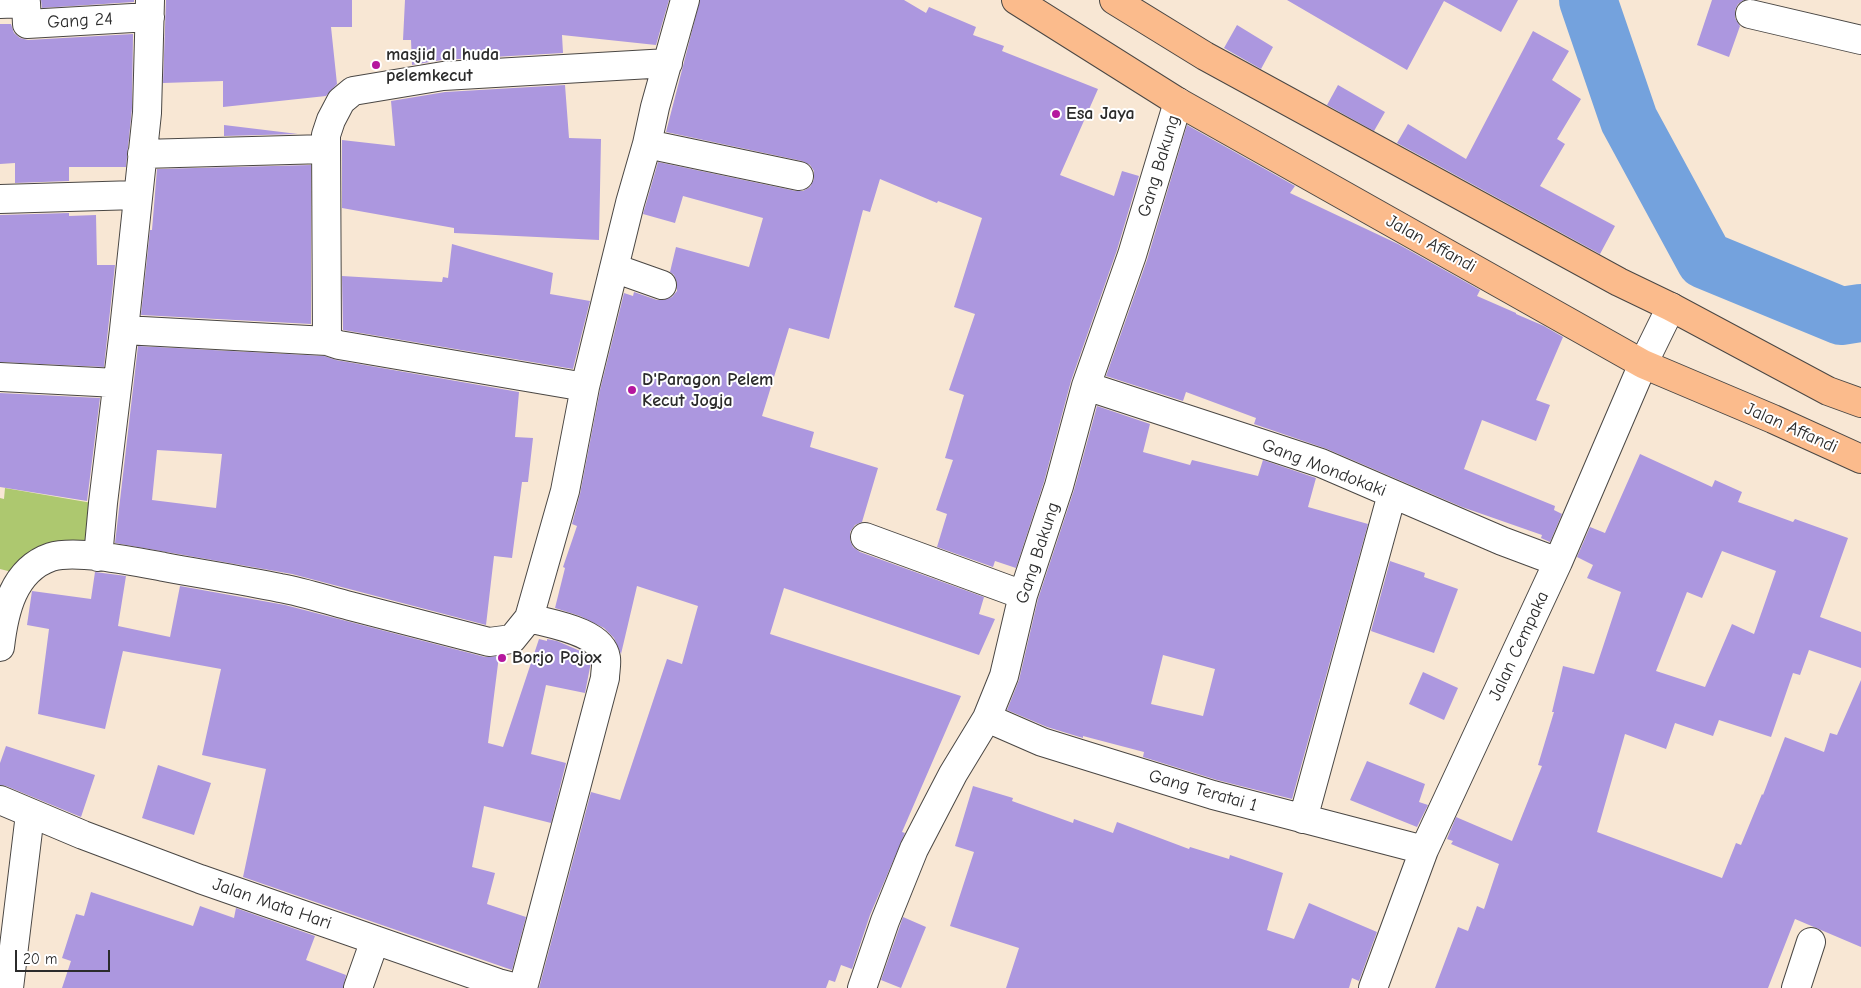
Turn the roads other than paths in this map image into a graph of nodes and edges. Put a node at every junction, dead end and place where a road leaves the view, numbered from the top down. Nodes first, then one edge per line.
1 (685, 0) edge
2 (1016, 0) edge
3 (1114, 0) edge
4 (0, 4) edge
5 (150, 9) edge
6 (1750, 14) dead end
7 (1861, 40) edge
8 (668, 63) junction
9 (1178, 102) junction
10 (647, 144) junction
11 (326, 149) junction
12 (142, 154) junction
13 (799, 176) dead end
14 (137, 195) junction
15 (0, 199) edge
16 (614, 268) junction
17 (662, 285) dead end
18 (1671, 307) junction
19 (124, 330) junction
20 (327, 341) junction
21 (1643, 364) junction
22 (0, 377) edge
23 (117, 383) junction
24 (1086, 386) junction
25 (585, 388) junction
26 (1861, 403) edge
27 (1861, 459) edge
28 (1392, 494) junction
29 (865, 537) dead end
30 (98, 557) junction
31 (1558, 562) junction
32 (8, 584) edge
33 (1022, 595) junction
34 (529, 618) junction
35 (0, 647) edge
36 (987, 718) junction
37 (0, 800) edge
38 (30, 814) junction
39 (1302, 819) junction
40 (1424, 850) junction
41 (375, 940) junction
42 (1811, 942) dead end
43 (9, 988) edge
44 (358, 988) edge
45 (517, 988) edge
46 (523, 988) edge
47 (862, 988) edge
48 (1373, 988) edge
49 (1796, 988) edge

1 - 8 street
2 - 9 main road, Jalan Affandi
3 - 18 main road
4 - 5 street, Gang 24
5 - 12 street
6 - 7 street
8 - 10 street
8 - 11 street
9 - 21 main road, Jalan Affandi
9 - 24 street, Gang Bakung
10 - 13 street
10 - 16 street
11 - 12 street
11 - 20 street
12 - 14 street
14 - 15 street
14 - 19 street
16 - 17 street
16 - 25 street
18 - 21 street, Jalan Cempaka
18 - 26 main road
19 - 20 street
19 - 23 street
20 - 25 street
21 - 27 main road, Jalan Affandi
21 - 31 street, Jalan Cempaka
22 - 23 street
23 - 30 street
24 - 28 street, Gang Mondokaki
24 - 33 street, Gang Bakung
25 - 34 street
28 - 31 street, Gang Mondokaki
28 - 39 street
29 - 33 street
30 - 32 street
30 - 34 street
31 - 40 street, Jalan Cempaka
32 - 35 street
33 - 36 street, Gang Bakung
34 - 46 street
36 - 39 street, Gang Teratai 1
36 - 47 street, Gang Bakung
37 - 38 street, Jalan Mata Hari
38 - 41 street, Jalan Mata Hari
38 - 43 street
39 - 40 street, Gang Teratai 1
40 - 48 street, Jalan Cempaka
41 - 44 street
41 - 45 street, Jalan Mata Hari
42 - 49 street

